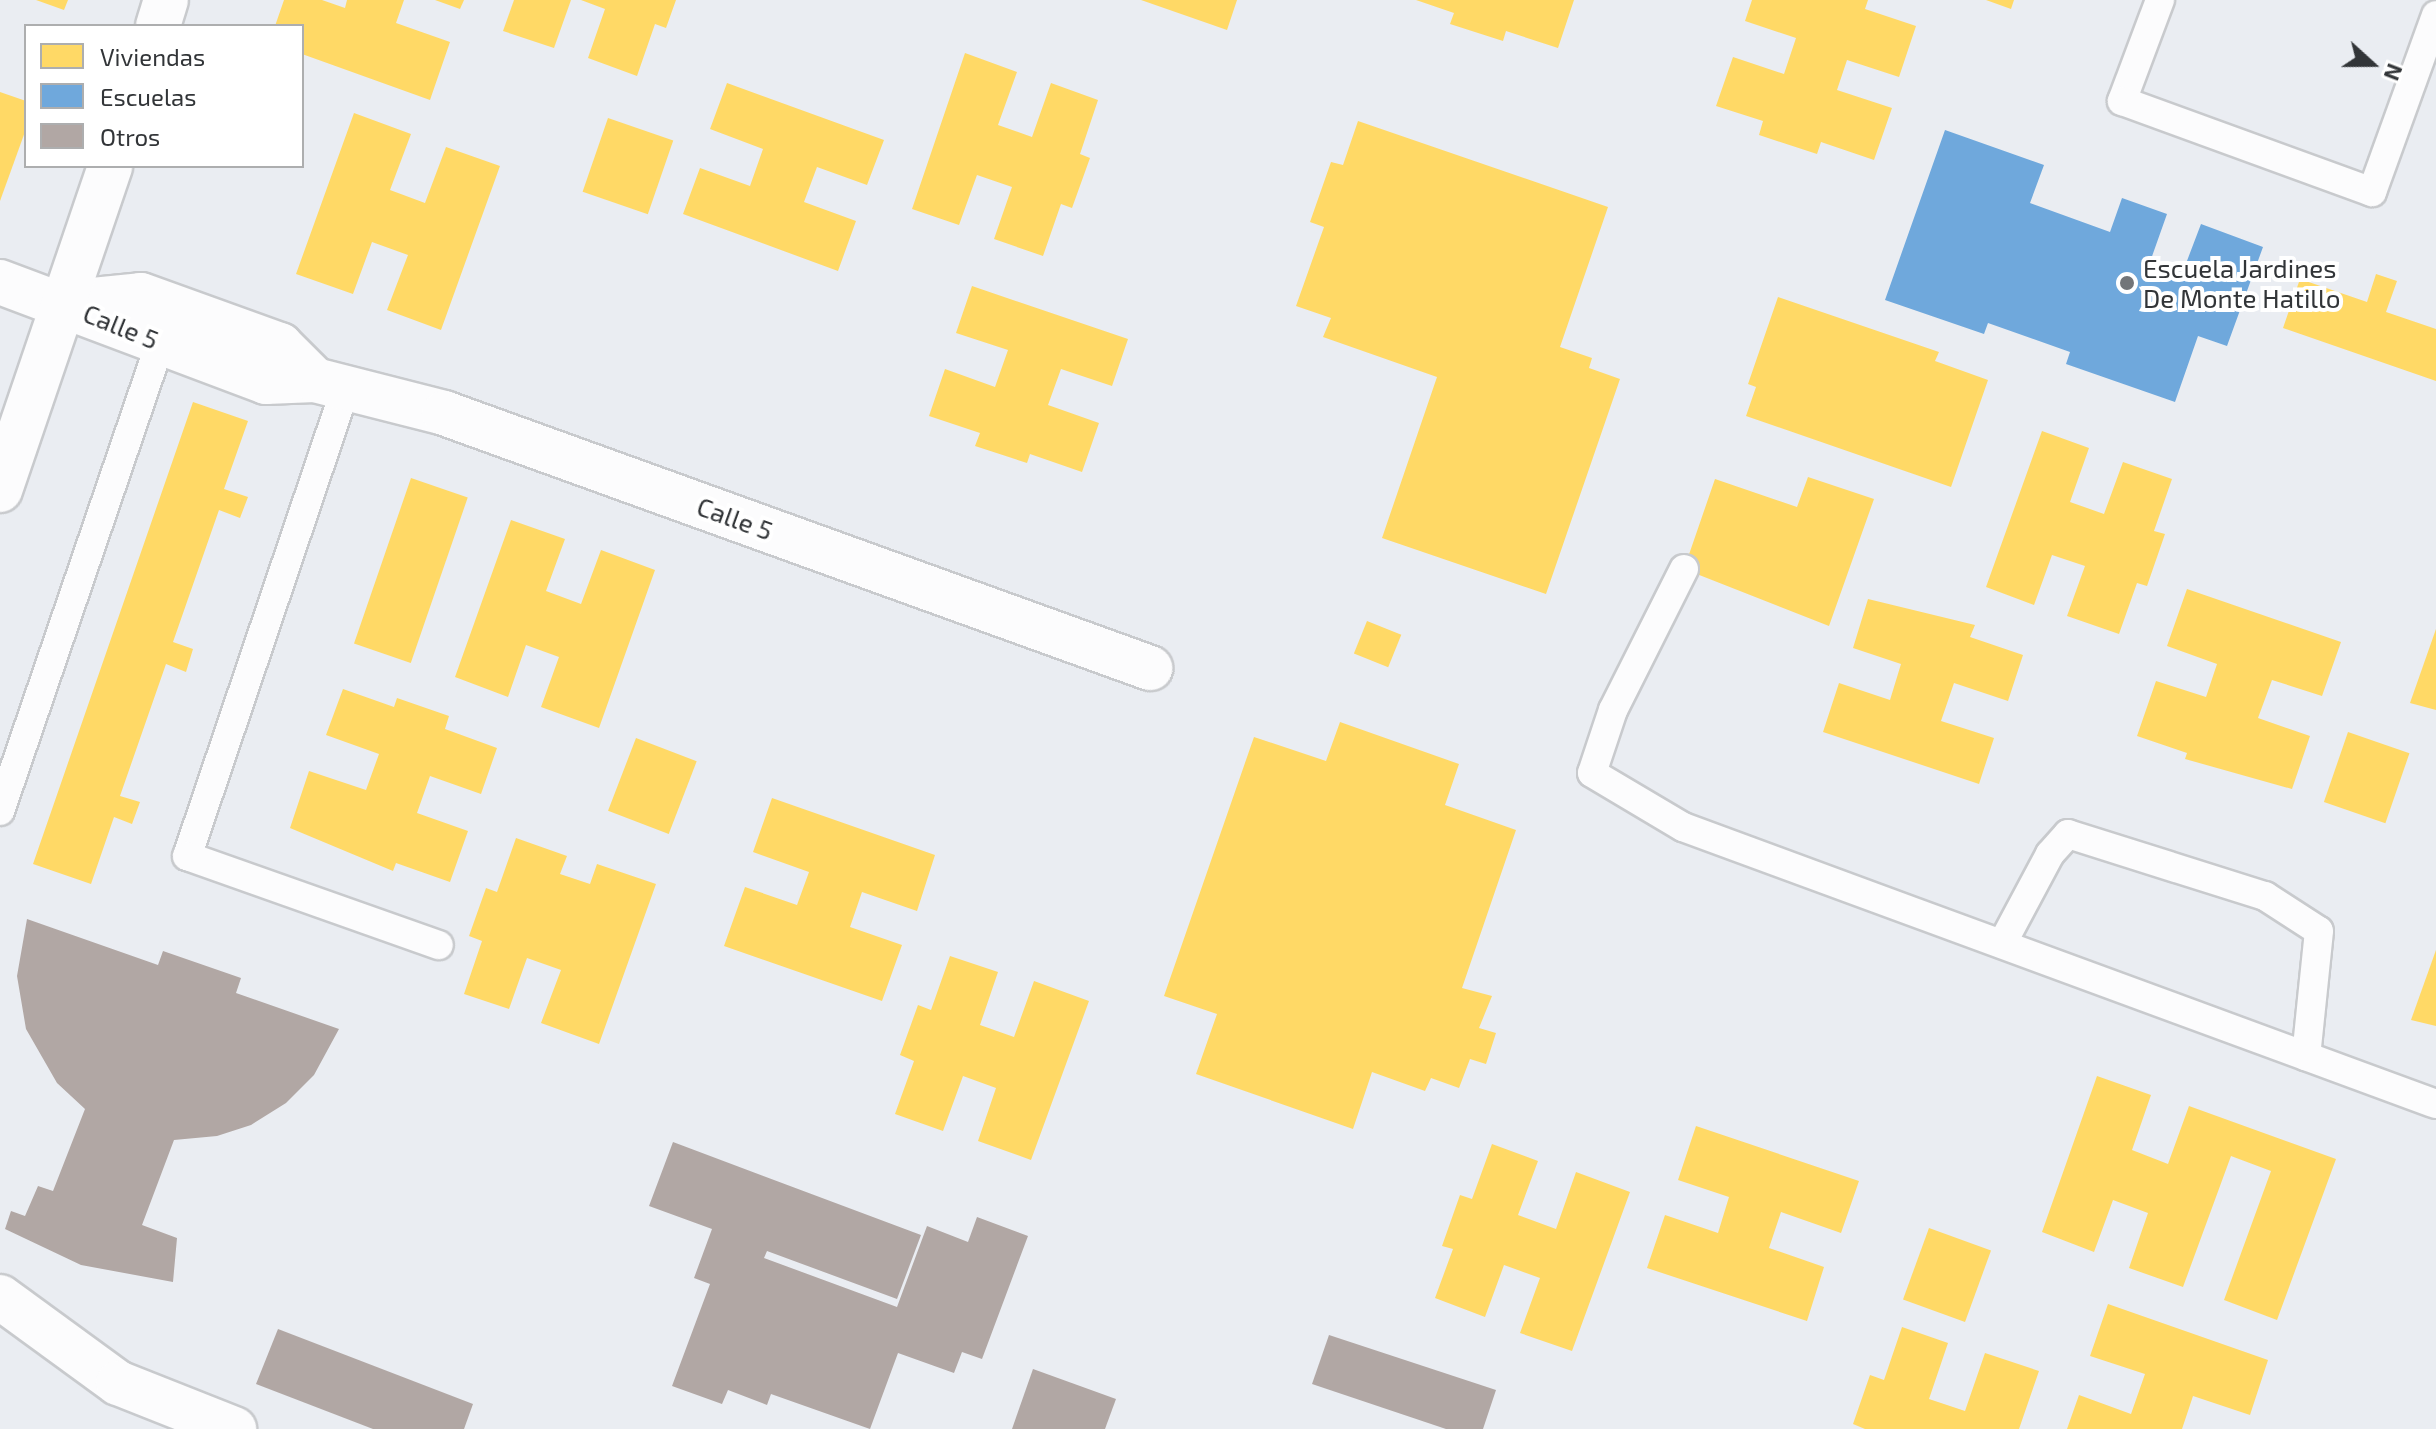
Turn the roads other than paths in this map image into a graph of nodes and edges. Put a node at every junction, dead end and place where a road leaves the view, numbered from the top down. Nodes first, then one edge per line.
1 (166, 0) edge
2 (2160, 0) edge
3 (2436, 15) edge
4 (159, 24) edge
5 (109, 168) edge
6 (0, 282) edge
7 (64, 303) junction
8 (161, 342) junction
9 (330, 385) junction
10 (0, 490) edge
11 (1684, 569) dead end
12 (1150, 668) dead end
13 (0, 811) edge
14 (2002, 944) junction
15 (439, 945) dead end
16 (2306, 1056) junction
17 (2436, 1104) edge
18 (0, 1297) edge
19 (234, 1429) edge

1 - 4 street
2 - 3 lane
5 - 7 street
6 - 7 street, Calle 5
7 - 8 street, Calle 5
7 - 9 street, Calle 5
7 - 10 street
8 - 9 street, Calle 5
8 - 13 lane
9 - 12 street, Calle 5
9 - 15 lane
11 - 14 lane
14 - 16 lane
14 - 16 lane
16 - 17 lane
18 - 19 street

